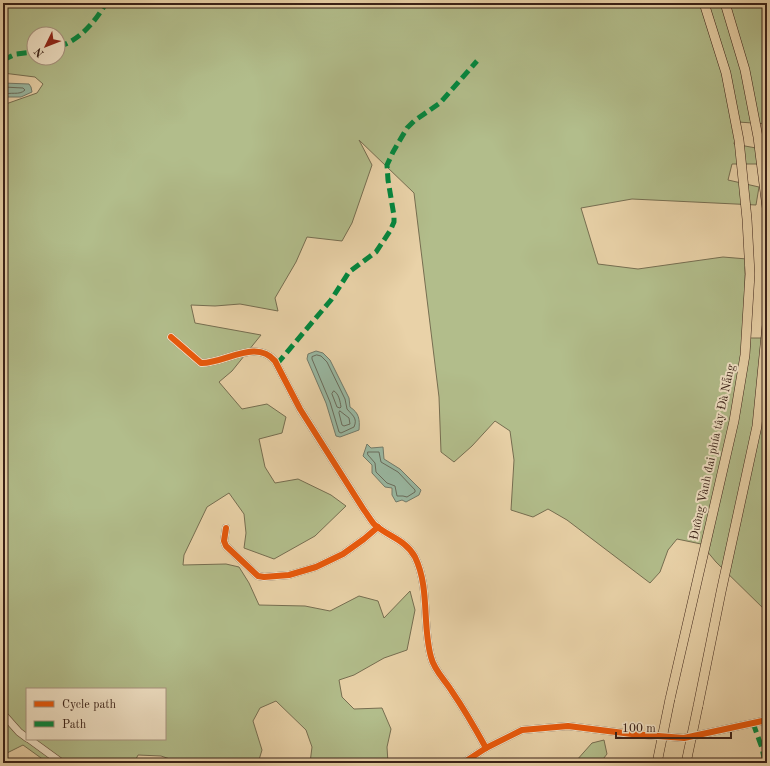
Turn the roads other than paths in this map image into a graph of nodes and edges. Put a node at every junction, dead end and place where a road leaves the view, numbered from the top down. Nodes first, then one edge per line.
1 (704, 3) edge
2 (725, 3) edge
3 (767, 208) edge
4 (767, 325) edge
5 (171, 337) dead end
6 (378, 527) junction
7 (226, 528) dead end
8 (3, 714) edge
9 (767, 720) edge
10 (26, 737) edge
11 (31, 740) edge
12 (486, 748) junction
13 (62, 763) edge
14 (462, 763) edge
15 (657, 763) edge
16 (686, 763) edge

1 - 15 main road, Đường Vành đai phía tây Đà Nẵng, bridge
2 - 3 main road
4 - 16 main road, bridge
5 - 6 street
6 - 7 street
6 - 12 street
8 - 10 street
9 - 12 street
11 - 13 street
12 - 14 street

